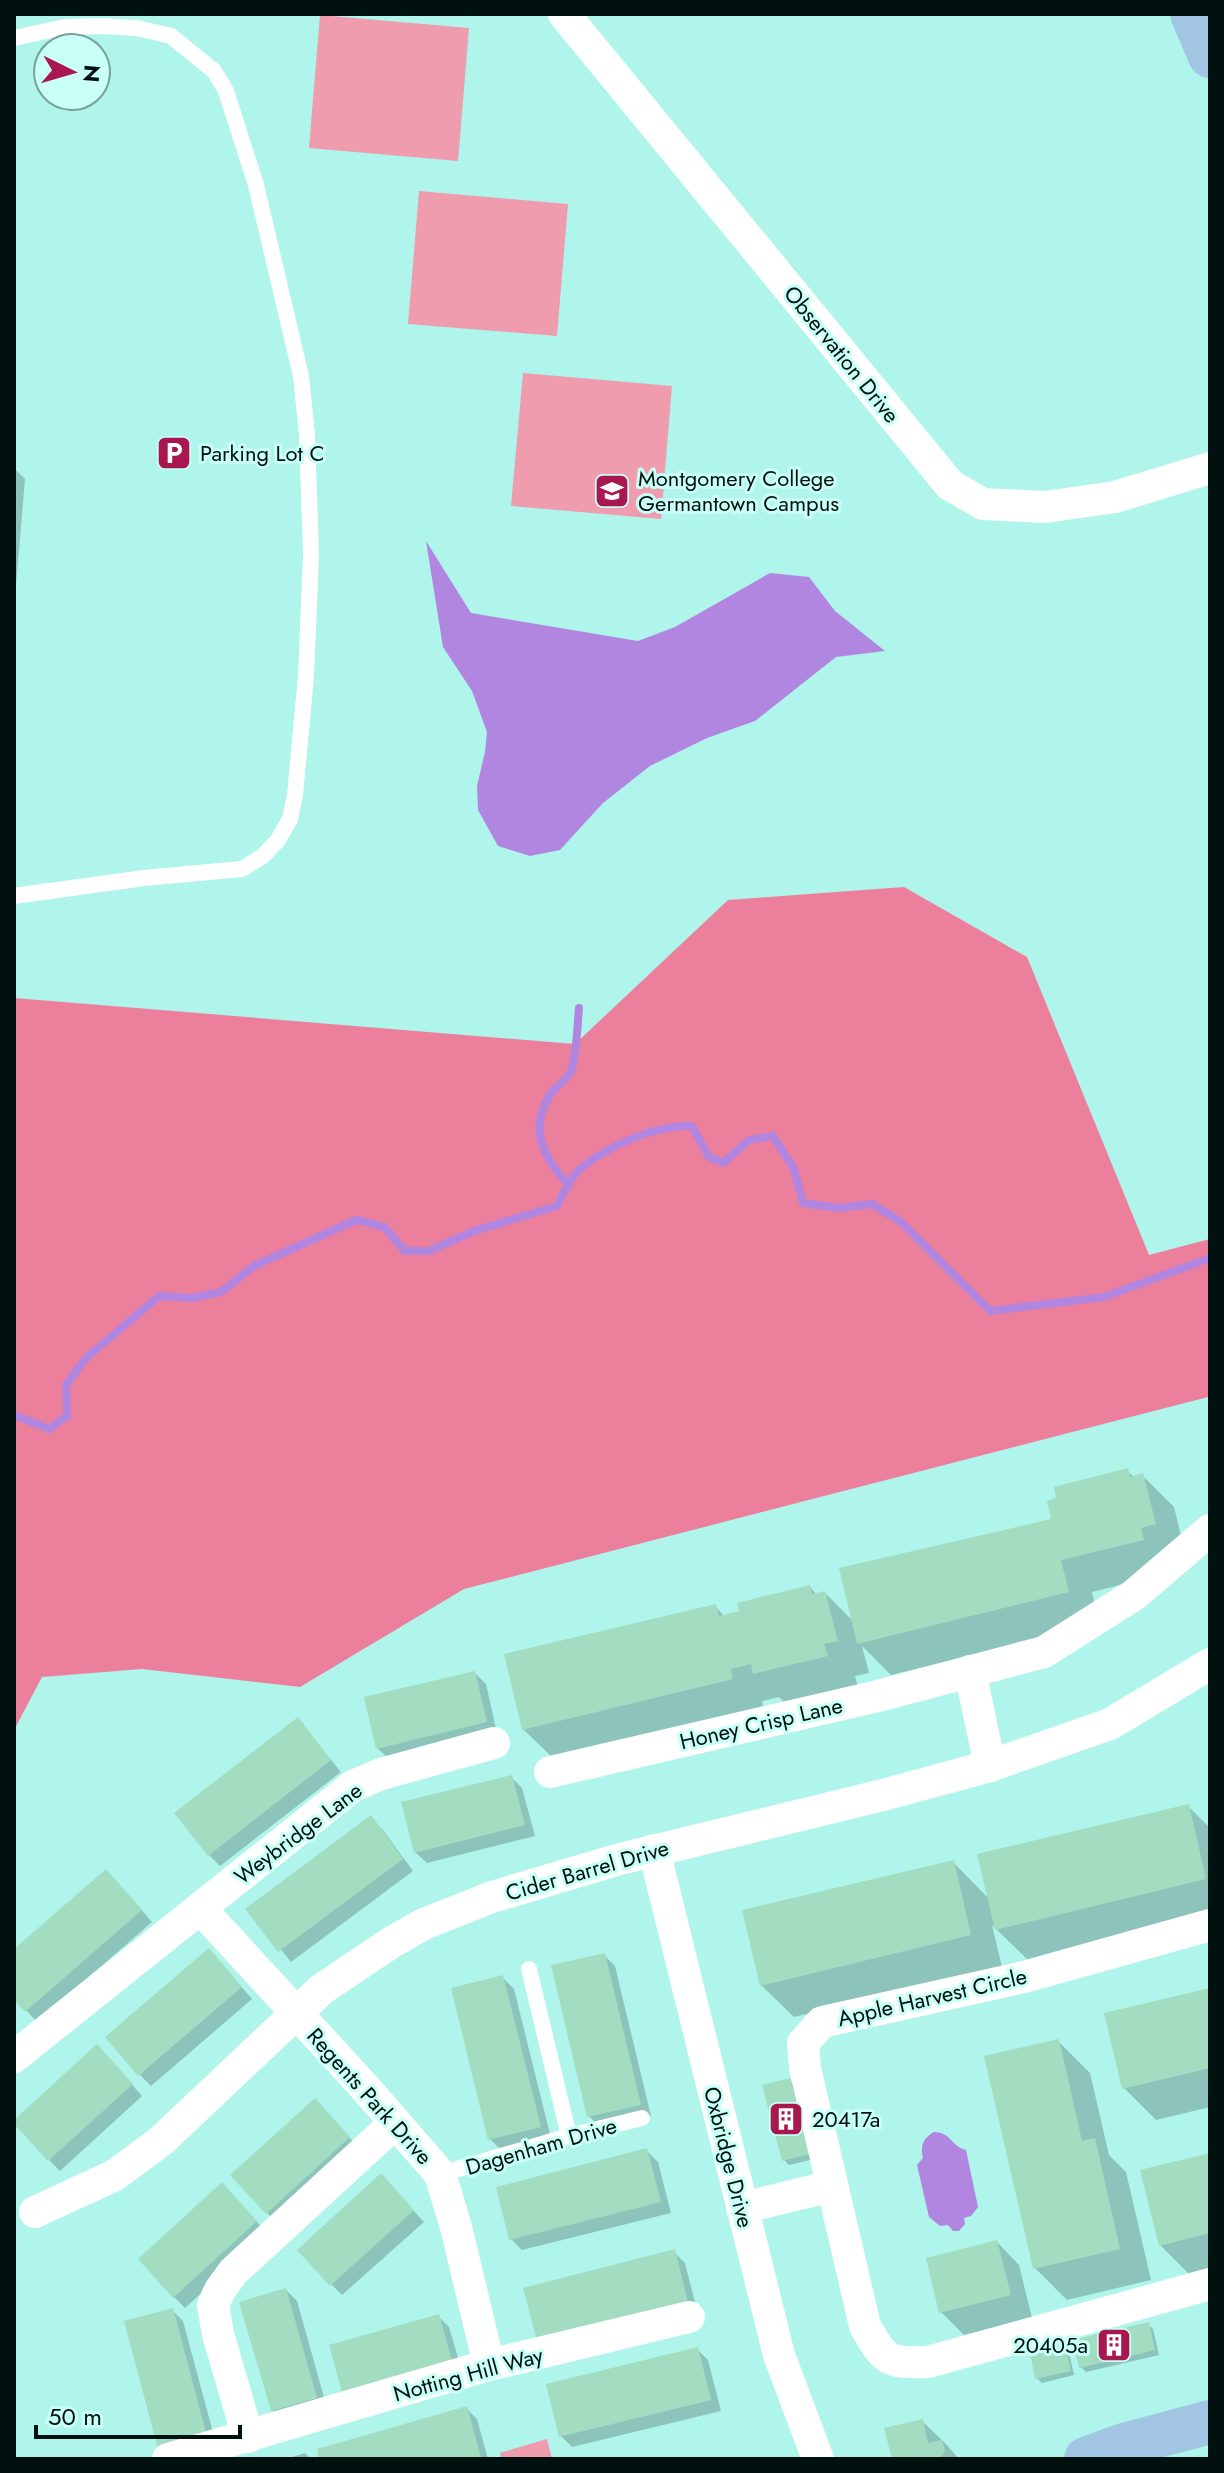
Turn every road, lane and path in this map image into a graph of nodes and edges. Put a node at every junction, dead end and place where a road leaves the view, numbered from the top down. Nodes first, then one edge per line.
1 (564, 14) edge
2 (1192, 14) edge
3 (14, 38) edge
4 (1210, 56) edge
5 (1210, 468) edge
6 (14, 896) edge
7 (1210, 1530) edge
8 (1210, 1664) edge
9 (970, 1671) junction
10 (494, 1743) dead end
11 (990, 1766) junction
12 (550, 1772) dead end
13 (654, 1850) junction
14 (200, 1908) junction
15 (1210, 1925) edge
16 (529, 1969) dead end
17 (296, 2014) junction
18 (14, 2057) edge
19 (642, 2118) dead end
20 (395, 2123) junction
21 (569, 2136) junction
22 (440, 2174) junction
23 (832, 2186) junction
24 (742, 2208) junction
25 (35, 2212) dead end
26 (1210, 2284) edge
27 (689, 2317) dead end
28 (489, 2365) junction
29 (1210, 2422) edge
30 (248, 2437) junction
31 (168, 2459) edge
32 (818, 2459) edge
33 (1086, 2459) edge

1 - 5 street, Observation Drive
2 - 4 main road
3 - 6 lane
7 - 9 street, Honey Crisp Lane
8 - 11 street, Cider Barrel Drive
9 - 11 street
9 - 12 street, Honey Crisp Lane
10 - 14 street, Weybridge Lane
11 - 13 street, Cider Barrel Drive
13 - 17 street, Cider Barrel Drive
13 - 24 street, Oxbridge Drive
14 - 17 street
14 - 18 street, Weybridge Lane
15 - 23 street, Apple Harvest Circle
16 - 21 lane
17 - 20 street, Regents Park Drive
17 - 25 street, Cider Barrel Drive
19 - 21 lane, Dagenham Drive
20 - 22 street, Regents Park Drive
20 - 30 street
21 - 22 lane, Dagenham Drive
22 - 28 street, Regents Park Drive
23 - 24 street
23 - 26 street, Apple Harvest Circle
24 - 32 street, Oxbridge Drive
27 - 28 street, Notting Hill Way
28 - 30 street, Notting Hill Way
29 - 33 main road
30 - 31 street, Notting Hill Way

